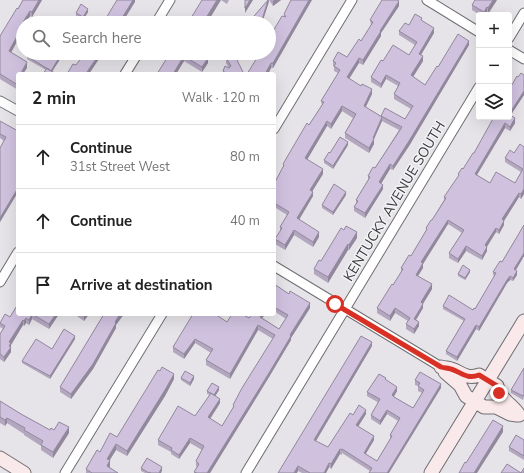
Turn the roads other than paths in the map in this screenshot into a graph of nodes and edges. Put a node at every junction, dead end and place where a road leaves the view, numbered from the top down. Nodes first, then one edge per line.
1 (170, 0) edge
2 (352, 0) edge
3 (427, 0) edge
4 (524, 13) edge
5 (160, 16) edge
6 (476, 30) edge
7 (512, 33) edge
8 (512, 52) edge
9 (524, 59) edge
10 (134, 60) edge
11 (126, 72) edge
12 (476, 92) edge
13 (0, 101) edge
14 (16, 110) edge
15 (276, 126) edge
16 (16, 255) edge
17 (276, 267) edge
18 (0, 282) edge
19 (345, 309) junction
20 (161, 316) edge
21 (524, 321) edge
22 (441, 367) junction
23 (488, 380) junction
24 (475, 402) junction
25 (521, 417) edge
26 (0, 458) edge
27 (24, 473) edge
28 (65, 473) edge
29 (246, 473) edge
30 (431, 473) edge

1 - 5 street
2 - 15 street
3 - 6 street
4 - 7 street
8 - 9 street
10 - 11 street
12 - 19 street, KENTUCKY AVENUE SOUTH
13 - 14 street
16 - 18 street
17 - 19 street
19 - 22 street
19 - 29 street, KENTUCKY AVENUE SOUTH
20 - 28 street
21 - 23 main road
22 - 23 main road
22 - 24 main road
23 - 24 main road
23 - 25 main road
24 - 25 main road
24 - 30 main road
26 - 27 main road

